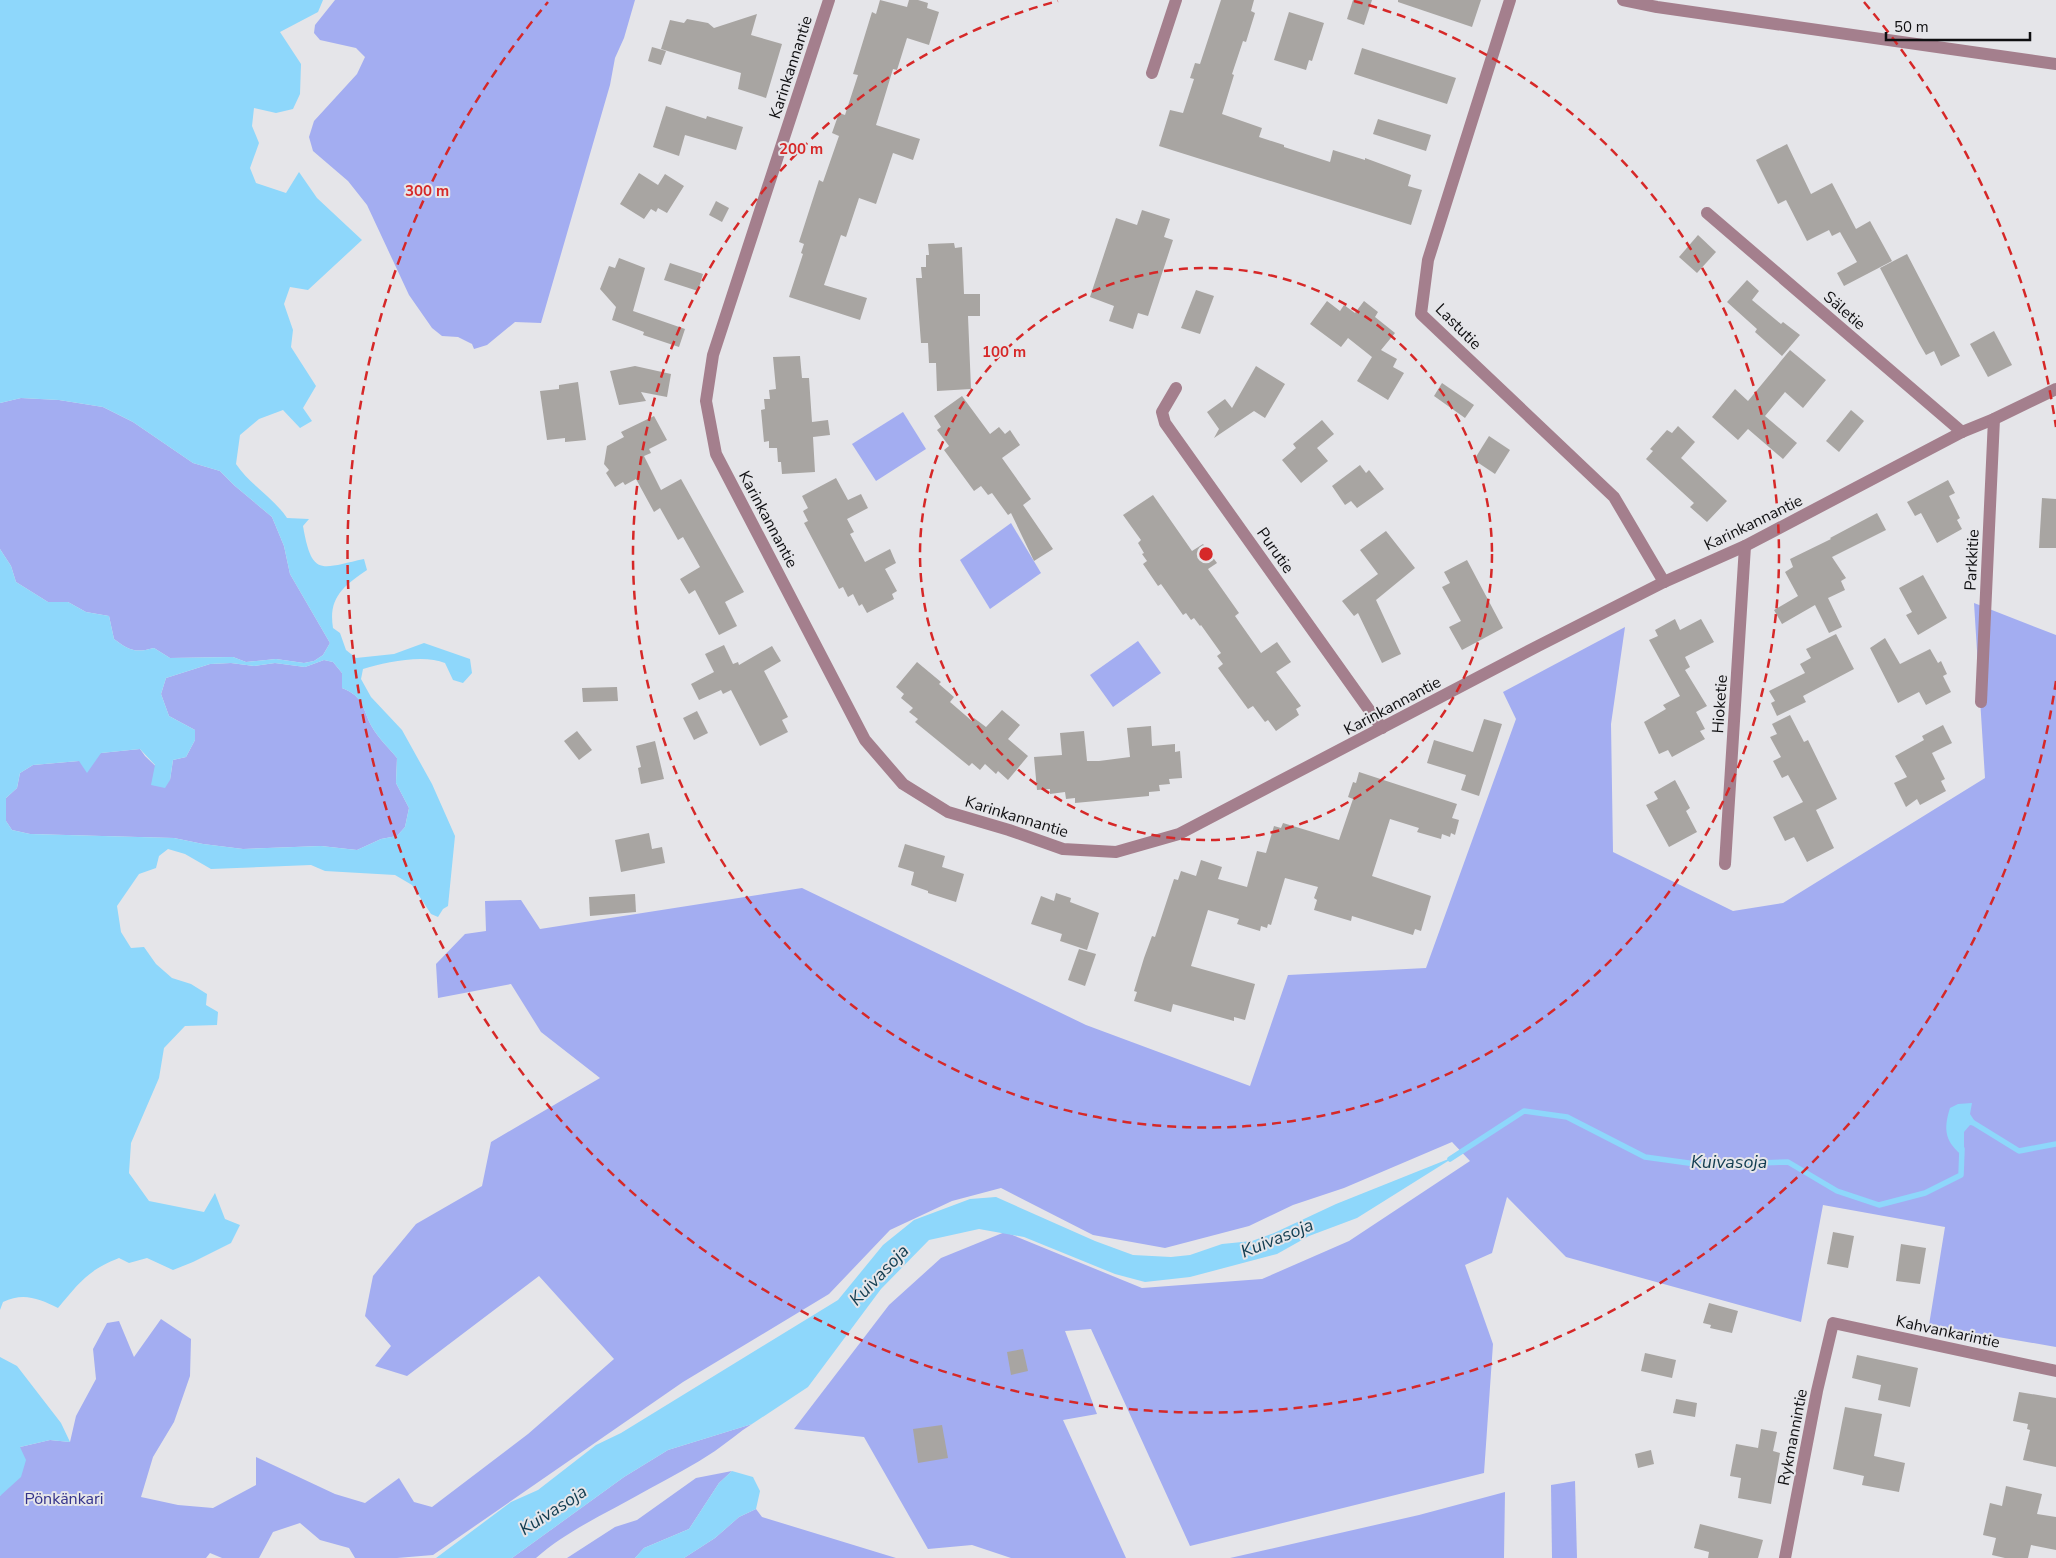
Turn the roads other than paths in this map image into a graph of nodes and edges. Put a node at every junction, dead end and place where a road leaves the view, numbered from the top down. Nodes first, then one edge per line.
1 (829, 0) edge
2 (1176, 0) edge
3 (1510, 0) edge
4 (1623, 0) edge
5 (2056, 64) edge
6 (1152, 73) dead end
7 (1707, 214) dead end
8 (1176, 388) dead end
9 (2056, 389) edge
10 (1994, 419) junction
11 (1962, 432) junction
12 (1745, 546) junction
13 (1664, 582) junction
14 (1981, 702) dead end
15 (1382, 728) junction
16 (1725, 864) dead end
17 (1833, 1323) joint
18 (2056, 1371) edge
19 (1785, 1558) edge

1 - 15 street, Karinkannantie
2 - 6 street
3 - 13 street, Lastutie
4 - 5 street
7 - 11 street, Säletie
8 - 15 street, Purutie
9 - 10 street, Karinkannantie
10 - 11 street, Karinkannantie
10 - 14 street, Parkkitie
11 - 12 street, Karinkannantie
12 - 13 street, Karinkannantie
12 - 16 street, Hioketie
13 - 15 street, Karinkannantie
17 - 18 street, Kahvankarintie
17 - 19 street, Rykmannintie

